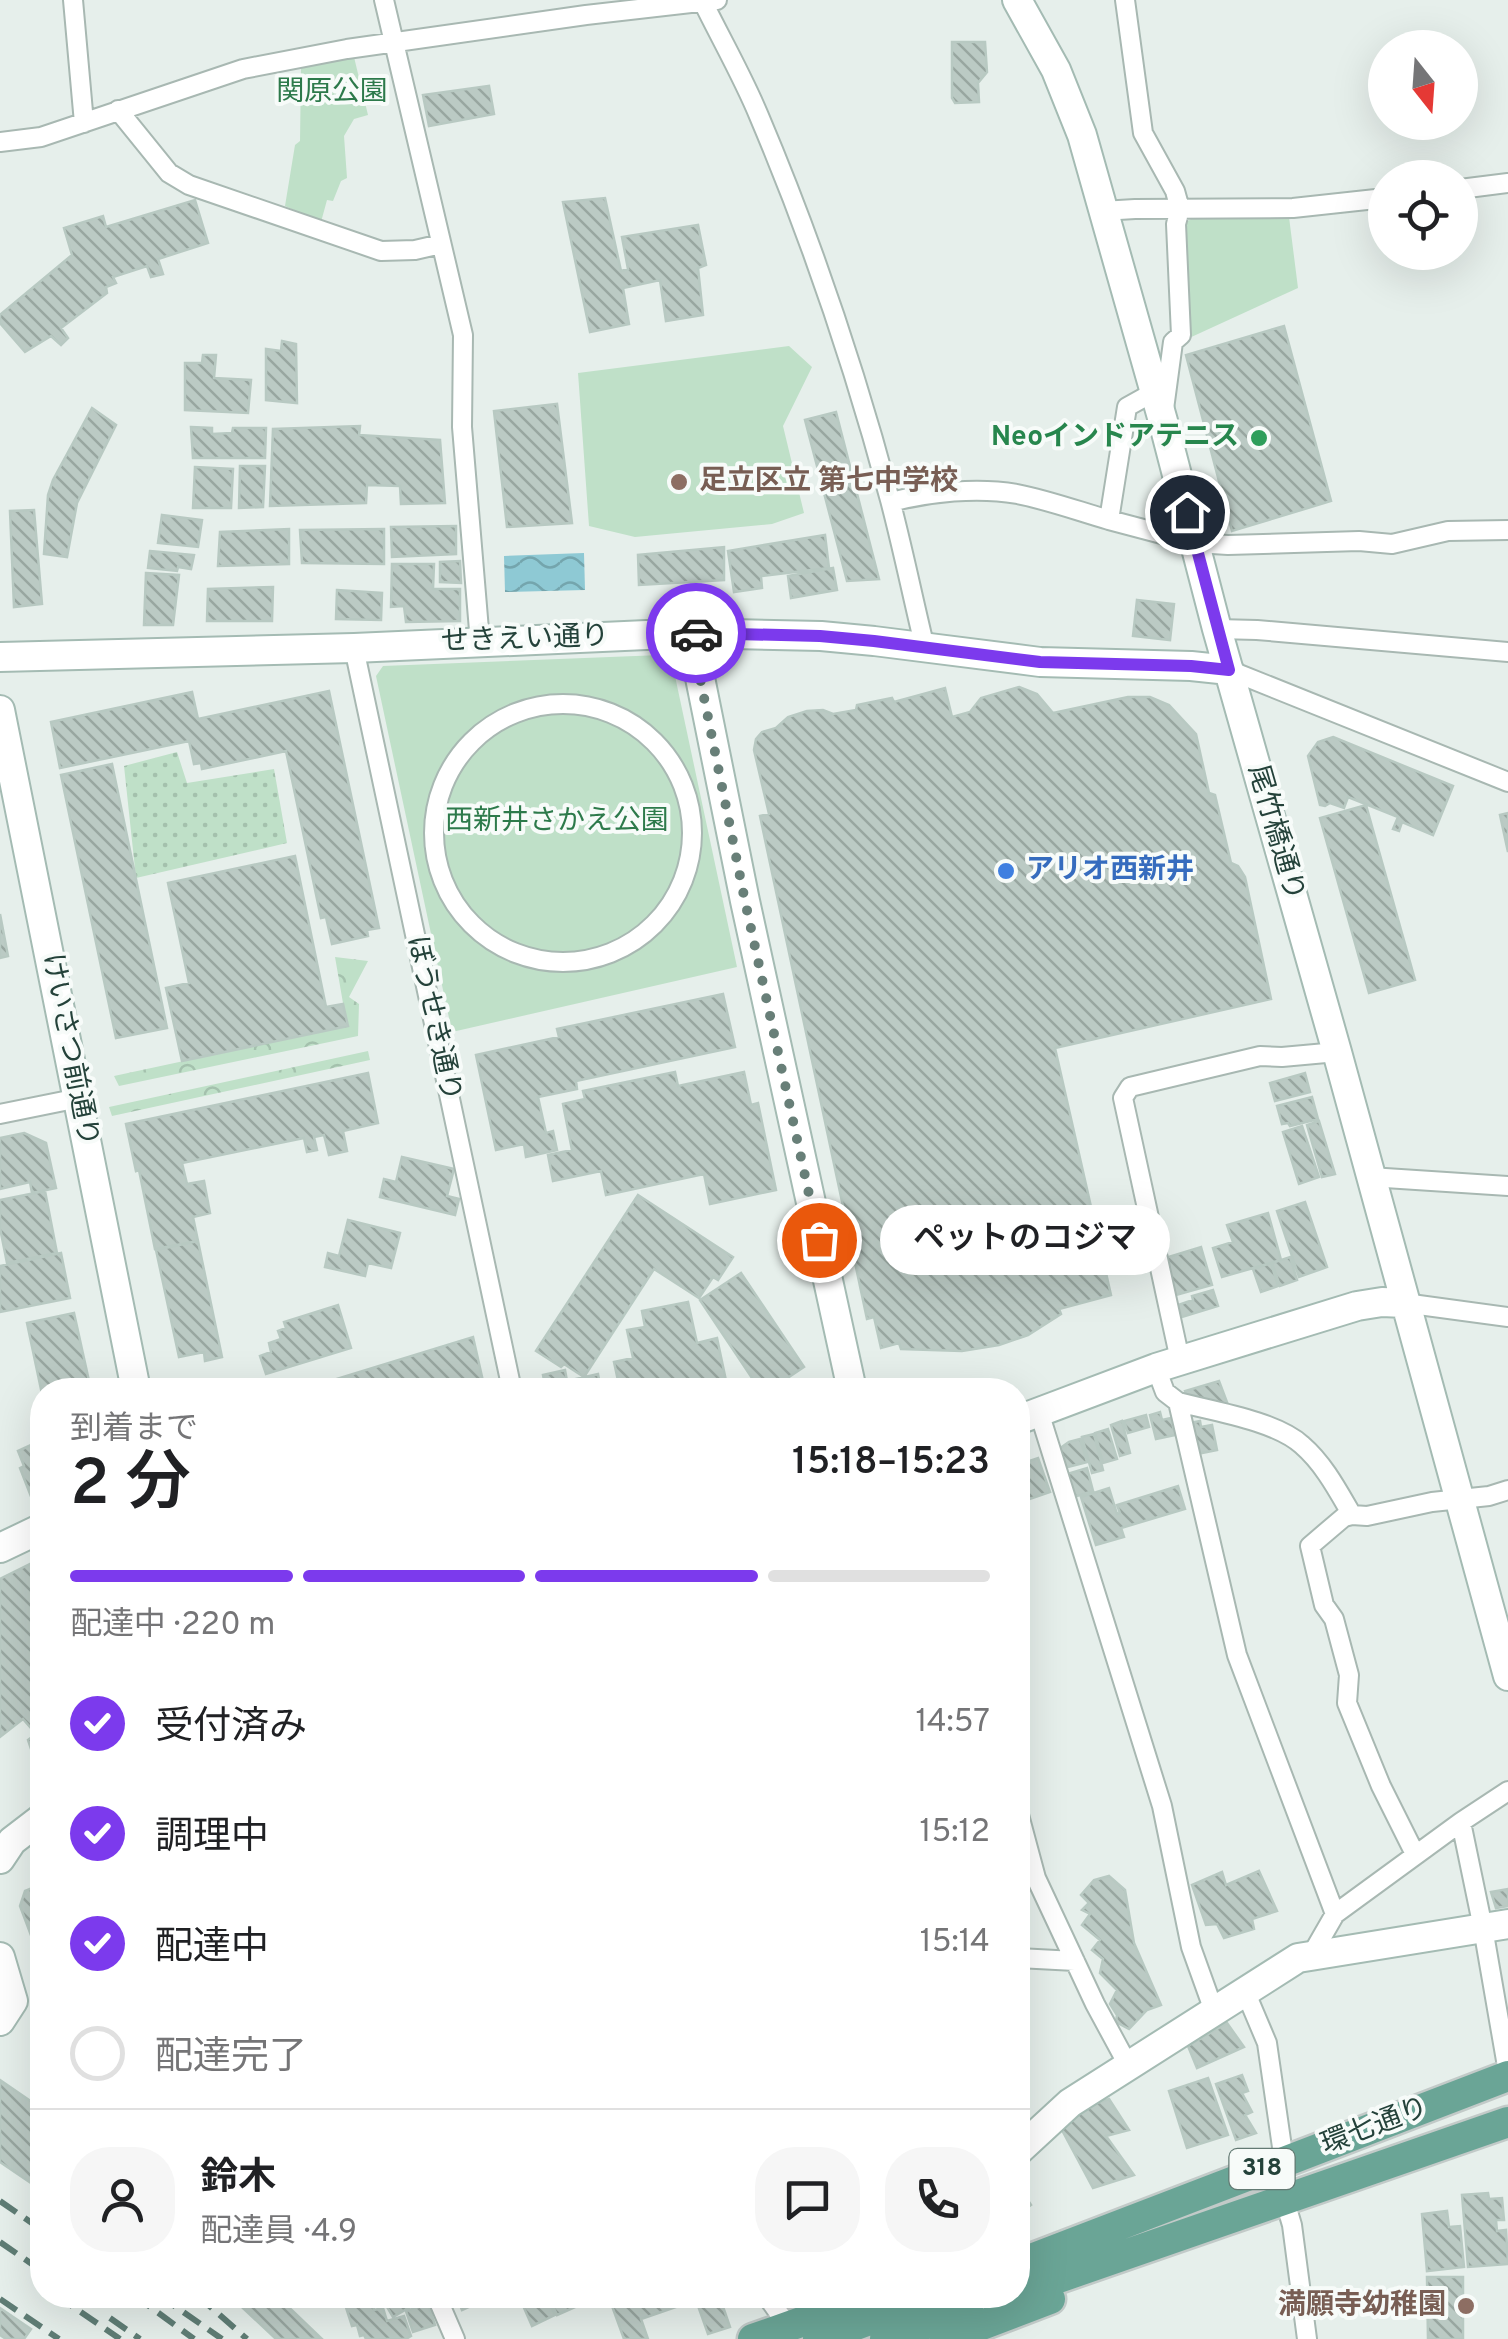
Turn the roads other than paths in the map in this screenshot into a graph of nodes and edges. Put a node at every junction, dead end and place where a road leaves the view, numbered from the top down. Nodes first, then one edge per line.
1 (73, 0) edge
2 (384, 0) edge
3 (1018, 0) edge
4 (1125, 0) edge
5 (707, 1) edge
6 (394, 43) junction
7 (118, 110) junction
8 (84, 123) junction
9 (0, 142) edge
10 (1508, 183) edge
11 (1478, 187) edge
12 (1368, 200) edge
13 (1180, 209) junction
14 (1102, 211) junction
15 (441, 244) junction
16 (1154, 392) junction
17 (1162, 420) junction
18 (891, 502) junction
19 (1108, 520) junction
20 (1508, 530) edge
21 (1196, 543) junction
22 (1217, 629) junction
23 (691, 633) junction
24 (480, 642) junction
25 (354, 648) junction
26 (925, 648) junction
27 (1508, 652) edge
28 (0, 657) edge
29 (1229, 670) junction
30 (0, 710) edge
31 (1508, 782) edge
32 (598, 958) joint
33 (1337, 1052) junction
34 (79, 1098) junction
35 (0, 1114) edge
36 (1370, 1176) junction
37 (1508, 1186) edge
38 (1404, 1303) junction
39 (1508, 1317) edge
40 (1168, 1364) junction
41 (134, 1378) edge
42 (509, 1378) edge
43 (849, 1378) edge
44 (1178, 1402) junction
45 (1030, 1415) edge
46 (1030, 1422) edge
47 (1508, 1490) edge
48 (1460, 1500) junction
49 (1352, 1515) junction
50 (30, 1534) edge
51 (0, 1548) edge
52 (1508, 1676) edge
53 (1508, 1791) edge
54 (1461, 1822) junction
55 (30, 1826) edge
56 (4, 1844) edge
57 (1414, 1854) junction
58 (1030, 1856) edge
59 (1335, 1914) junction
60 (1496, 1926) edge
61 (1312, 1954) junction
62 (0, 1957) edge
63 (1030, 1959) edge
64 (1075, 1962) junction
65 (1245, 1992) junction
66 (1214, 2011) junction
67 (0, 2021) edge
68 (1128, 2065) junction
69 (1508, 2074) edge
70 (1508, 2122) edge
71 (1030, 2141) edge
72 (1284, 2161) junction
73 (1215, 2187) junction
74 (1284, 2198) junction
75 (1244, 2212) junction
76 (1030, 2241) edge
77 (1030, 2259) edge
78 (1030, 2288) edge
79 (1030, 2289) edge
80 (442, 2308) edge
81 (775, 2308) edge
82 (960, 2308) edge
83 (960, 2308) edge
84 (829, 2316) edge
85 (926, 2317) edge
86 (788, 2326) junction
87 (455, 2339) edge
88 (753, 2339) edge
89 (885, 2339) edge
90 (1307, 2339) edge

1 - 8 street
2 - 6 street
3 - 14 street, 尾竹橋通り
4 - 13 street
5 - 6 street
5 - 18 street
6 - 7 street
6 - 15 street
7 - 8 street
7 - 15 street
8 - 9 street
10 - 11 street
12 - 13 street
13 - 14 street
13 - 17 street
14 - 16 street, 尾竹橋通り
15 - 24 street
16 - 17 street, 尾竹橋通り
16 - 19 street
17 - 21 street, 尾竹橋通り
18 - 19 street
18 - 26 street
19 - 21 street
20 - 21 street
21 - 22 street, 尾竹橋通り
22 - 27 street
22 - 29 street, 尾竹橋通り
23 - 24 street, せきえい通り
23 - 26 street, せきえい通り
23 - 43 street
24 - 25 street, せきえい通り
25 - 28 street, せきえい通り
25 - 42 street, ぼうせき通り
26 - 29 street, せきえい通り
29 - 31 street
29 - 33 street, 尾竹橋通り
30 - 34 street, けいさつ前通り
32 - 32 street
33 - 36 street, 尾竹橋通り
33 - 40 street
34 - 35 street
34 - 41 street, けいさつ前通り
36 - 37 street
36 - 38 street, 尾竹橋通り
38 - 39 street
38 - 40 street
38 - 48 street, 尾竹橋通り
40 - 44 street
40 - 45 street
44 - 49 street
44 - 59 street
46 - 66 street
47 - 48 street
48 - 49 street
48 - 52 street, 尾竹橋通り
49 - 57 street
50 - 51 street
53 - 54 street
54 - 57 street
54 - 60 street
55 - 56 street
57 - 59 street
58 - 64 street
59 - 61 street
60 - 61 street
60 - 69 street
61 - 65 street
62 - 67 street
63 - 64 street
64 - 68 street
65 - 66 street
65 - 72 street
66 - 68 street
68 - 71 street
69 - 72 main road, 環七通り / 318
70 - 74 main road, 環七通り / 318
72 - 73 main road, 環七通り / 318
73 - 76 main road
73 - 77 main road, 環七通り / 318
74 - 75 main road, 環七通り / 318
74 - 90 street
75 - 78 main road, 環七通り / 318
75 - 79 main road
80 - 87 street
81 - 86 street
82 - 85 main road
83 - 85 main road
84 - 85 main road
84 - 86 main road
85 - 89 main road
86 - 88 main road

